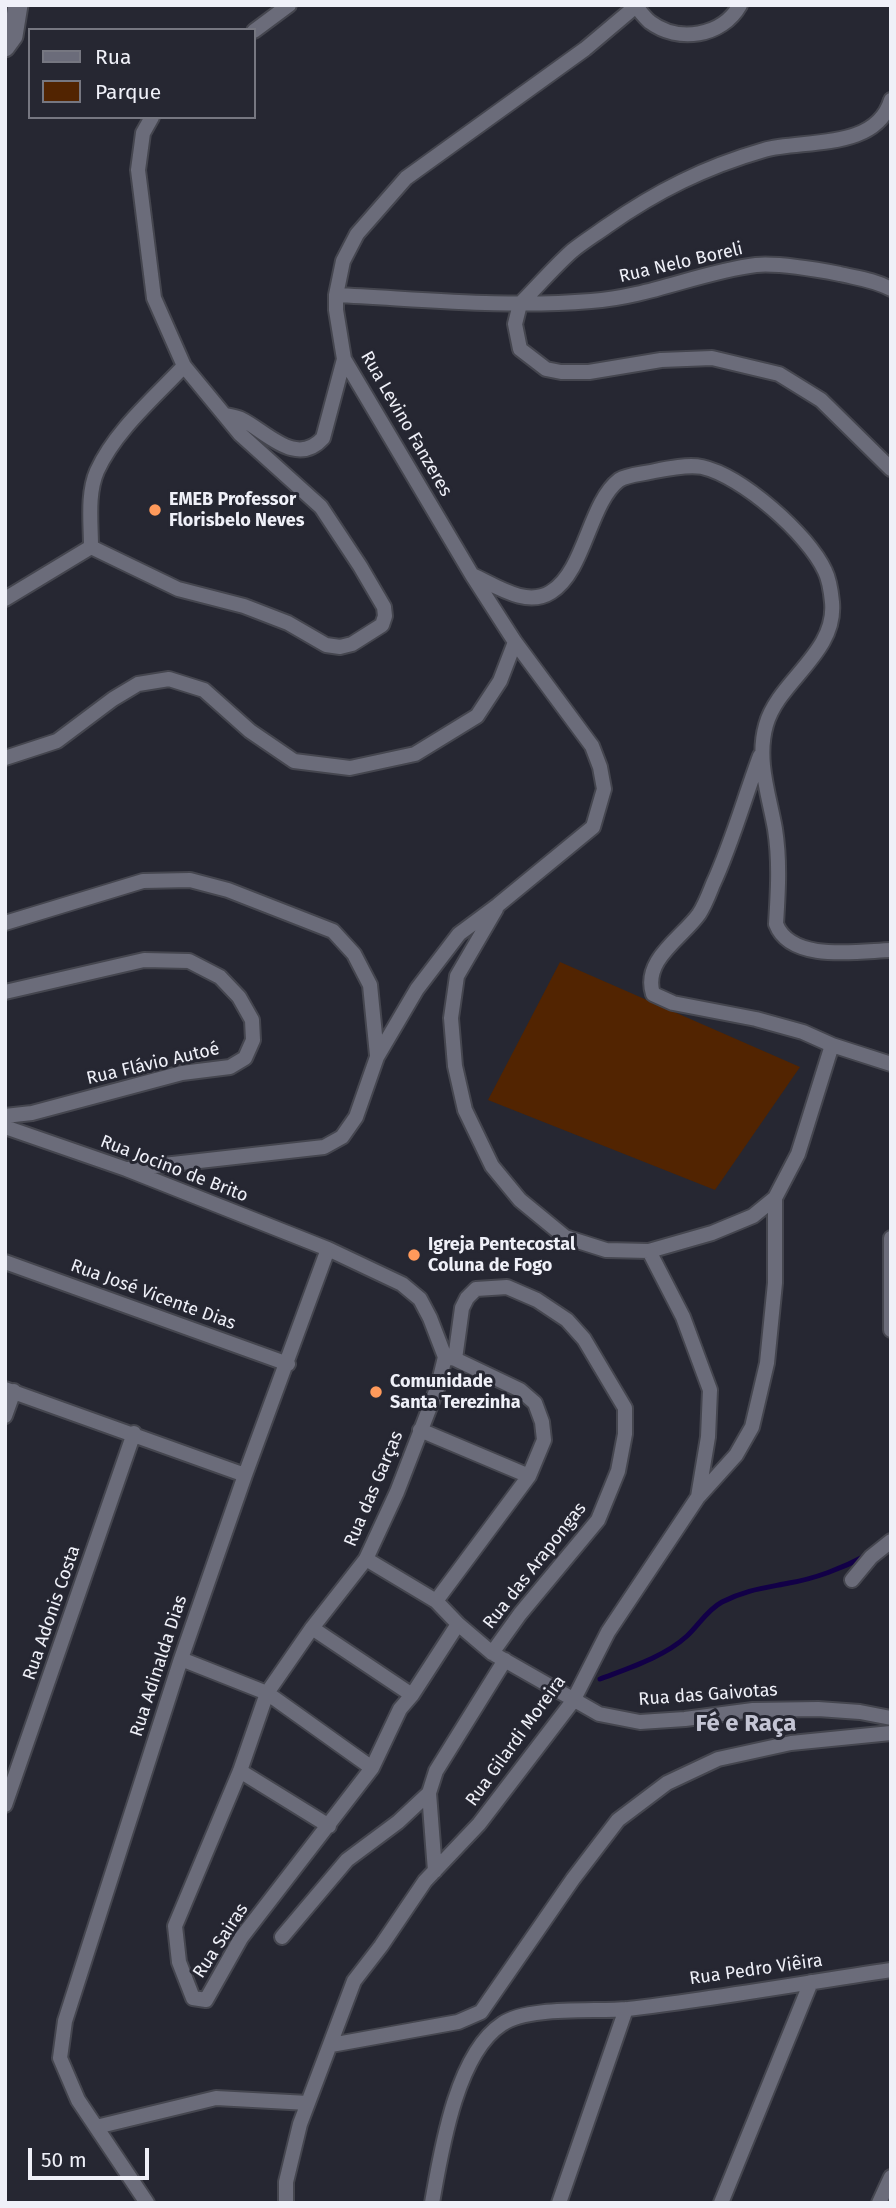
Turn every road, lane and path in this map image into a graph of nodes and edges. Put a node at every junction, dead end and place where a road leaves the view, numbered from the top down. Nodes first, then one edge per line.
1 (18, 5) edge
2 (302, 5) edge
3 (636, 5) edge
4 (740, 5) edge
5 (286, 6) edge
6 (256, 28) edge
7 (5, 47) edge
8 (891, 100) edge
9 (151, 119) edge
10 (891, 289) edge
11 (336, 295) junction
12 (520, 304) junction
13 (344, 359) junction
14 (184, 366) junction
15 (225, 415) junction
16 (891, 469) edge
17 (91, 547) junction
18 (472, 575) junction
19 (5, 599) edge
20 (515, 642) junction
21 (762, 753) junction
22 (5, 758) edge
23 (498, 905) junction
24 (5, 923) edge
25 (891, 950) edge
26 (5, 992) edge
27 (832, 1045) junction
28 (377, 1057) junction
29 (891, 1064) edge
30 (5, 1116) edge
31 (5, 1127) edge
32 (126, 1169) junction
33 (775, 1198) junction
34 (891, 1238) edge
35 (328, 1249) junction
36 (649, 1251) junction
37 (5, 1262) edge
38 (891, 1330) edge
39 (450, 1358) junction
40 (288, 1364) junction
41 (9, 1390) edge
42 (5, 1416) edge
43 (420, 1430) junction
44 (134, 1433) junction
45 (245, 1475) junction
46 (529, 1476) junction
47 (698, 1497) junction
48 (891, 1541) edge
49 (366, 1559) junction
50 (852, 1580) dead end
51 (436, 1601) junction
52 (458, 1624) junction
53 (312, 1628) junction
54 (499, 1656) junction
55 (181, 1659) junction
56 (267, 1693) junction
57 (412, 1695) junction
58 (573, 1701) junction
59 (891, 1718) edge
60 (891, 1733) edge
61 (372, 1768) junction
62 (240, 1770) junction
63 (429, 1793) junction
64 (5, 1805) edge
65 (329, 1826) junction
66 (435, 1871) junction
67 (282, 1937) dead end
68 (891, 1970) edge
69 (811, 1982) junction
70 (626, 2009) junction
71 (331, 2045) junction
72 (308, 2103) junction
73 (96, 2127) junction
74 (891, 2177) edge
75 (147, 2203) edge
76 (286, 2203) edge
77 (432, 2203) edge
78 (559, 2203) edge
79 (721, 2203) edge
80 (879, 2203) edge

1 - 7 street
2 - 5 street
3 - 4 street
3 - 11 street, Rua Levino Fanzeres
5 - 6 street
8 - 12 street
9 - 14 street
10 - 12 street, Rua Nelo Boreli
11 - 12 street, Rua Nelo Boreli
11 - 13 street, Rua Levino Fanzeres
12 - 16 street
13 - 15 street
13 - 18 street, Rua Levino Fanzeres
14 - 15 street
14 - 17 street
15 - 17 street
17 - 19 street
18 - 20 street, Rua Levino Fanzeres
18 - 21 street
20 - 22 street
20 - 23 street, Rua Levino Fanzeres
21 - 25 street
21 - 27 street
23 - 28 street, Rua Levino Fanzeres
23 - 36 street
24 - 28 street
26 - 30 street, Rua Flávio Autoé
27 - 29 street
27 - 33 street
28 - 32 street
31 - 32 street, Rua Jocino de Brito
32 - 35 street, Rua Jocino de Brito
33 - 36 street
33 - 47 street
34 - 38 street
35 - 39 street
35 - 40 street, Rua Adinalda Dias
36 - 47 street, Rua Gilardi Moreira
37 - 40 street, Rua José Vicente Dias
39 - 43 street, Rua das Garças
39 - 46 street
39 - 54 street, Rua das Arapongas
40 - 45 street, Rua Adinalda Dias
41 - 42 street
41 - 44 street
43 - 46 street
43 - 49 street, Rua das Garças
44 - 45 street
44 - 64 street, Rua Adonis Costa
45 - 55 street, Rua Adinalda Dias
46 - 51 street
47 - 58 street, Rua Gilardi Moreira
48 - 50 street
49 - 51 street, Rua das Arapongas
49 - 53 street, Rua das Garças
51 - 52 street, Rua das Arapongas
52 - 54 street, Rua das Arapongas
52 - 57 street, Rua Sairas
53 - 56 street, Rua das Garças
53 - 57 street
54 - 58 street, Rua das Arapongas
54 - 63 street
55 - 56 street
55 - 73 street, Rua Adinalda Dias
56 - 61 street
56 - 62 street, Rua Sairas
57 - 61 street, Rua Sairas
58 - 59 street, Rua das Gaivotas
58 - 66 street, Rua Gilardi Moreira
60 - 71 street
61 - 65 street, Rua Sairas
62 - 65 street
62 - 65 street, Rua Sairas
63 - 66 street
63 - 67 street
66 - 71 street, Rua Gilardi Moreira
68 - 69 street, Rua Pedro Viêira
69 - 70 street, Rua Pedro Viêira
69 - 79 street
70 - 77 street, Rua Pedro Viêira
70 - 78 street
71 - 72 street, Rua Gilardi Moreira
72 - 73 street
72 - 76 street, Rua Gilardi Moreira
73 - 75 street, Rua Adinalda Dias
74 - 80 street

